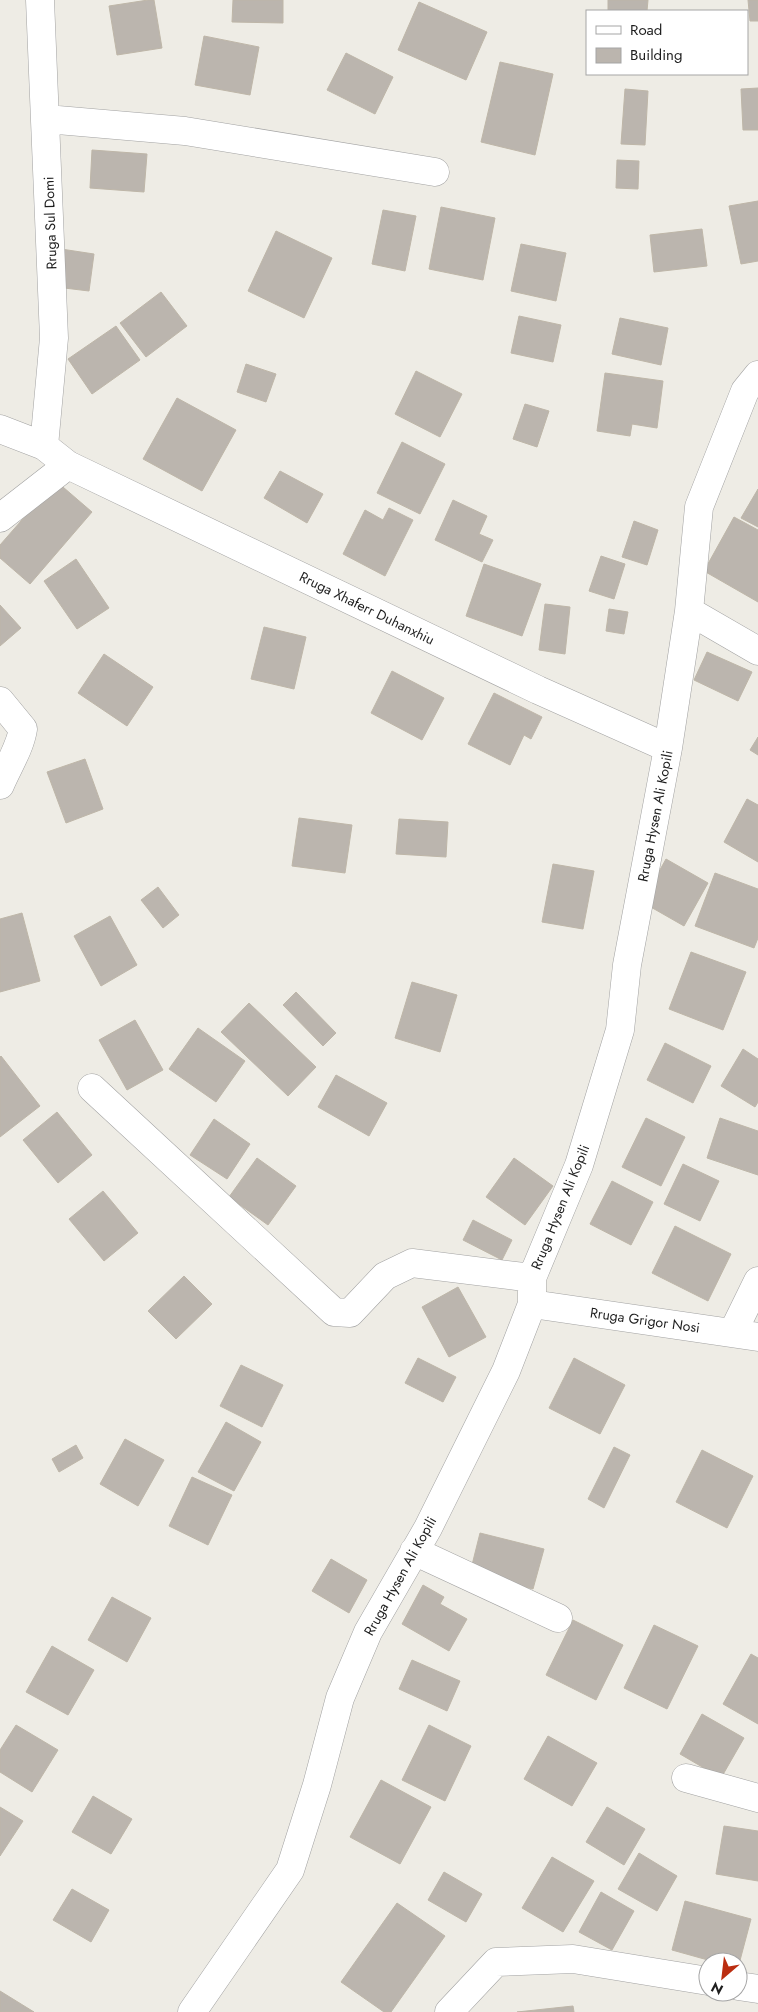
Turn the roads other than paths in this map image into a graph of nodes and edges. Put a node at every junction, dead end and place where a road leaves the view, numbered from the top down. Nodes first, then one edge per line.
1 (40, 0) edge
2 (46, 119) junction
3 (435, 172) dead end
4 (758, 375) edge
5 (0, 429) edge
6 (44, 446) junction
7 (68, 465) junction
8 (0, 518) edge
9 (689, 611) junction
10 (758, 651) edge
11 (0, 701) edge
12 (668, 748) junction
13 (0, 785) edge
14 (92, 1088) dead end
15 (758, 1281) edge
16 (532, 1291) junction
17 (746, 1334) edge
18 (414, 1550) junction
19 (558, 1618) dead end
20 (686, 1778) dead end
21 (758, 1798) edge
22 (698, 1979) edge
23 (192, 2012) edge
24 (449, 2012) edge

1 - 2 street, Rruga Sul Domi
2 - 3 street
2 - 6 street, Rruga Sul Domi
4 - 9 street, Rruga Hysen Ali Kopili
5 - 6 street, Rruga Xhaferr Duhanxhiu
6 - 7 street, Rruga Xhaferr Duhanxhiu
7 - 8 street
7 - 12 street, Rruga Xhaferr Duhanxhiu
9 - 10 street
9 - 12 street, Rruga Hysen Ali Kopili
11 - 13 street
12 - 16 street, Rruga Hysen Ali Kopili
14 - 16 street, Rruga Grigor Nosi
15 - 17 street
16 - 17 street, Rruga Grigor Nosi
16 - 18 street, Rruga Hysen Ali Kopili
18 - 19 street
18 - 23 street, Rruga Hysen Ali Kopili
20 - 21 street
22 - 24 street

